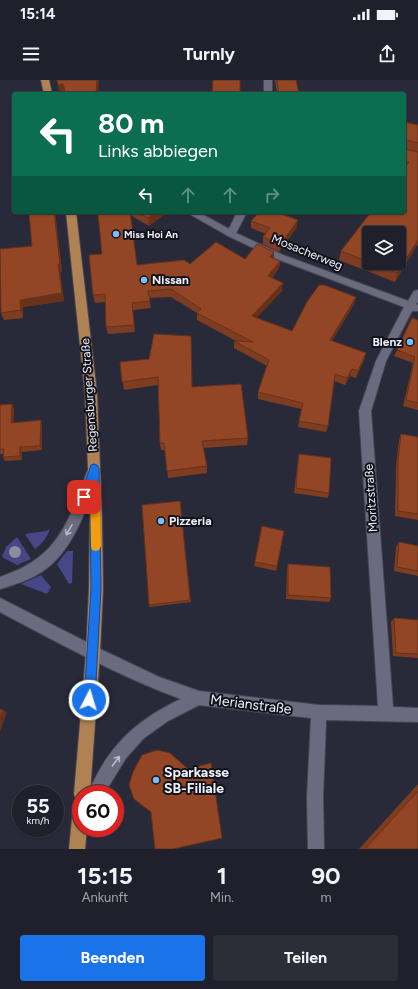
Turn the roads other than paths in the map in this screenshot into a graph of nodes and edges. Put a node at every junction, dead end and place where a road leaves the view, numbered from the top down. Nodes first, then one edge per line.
1 (45, 80) edge
2 (268, 80) edge
3 (48, 92) edge
4 (268, 92) edge
5 (71, 214) edge
6 (195, 214) edge
7 (241, 214) edge
8 (231, 234) junction
9 (418, 294) edge
10 (414, 307) edge
11 (94, 468) junction
12 (0, 583) edge
13 (0, 605) edge
14 (93, 653) junction
15 (199, 698) junction
16 (319, 712) junction
17 (386, 714) junction
18 (418, 715) edge
19 (83, 785) edge
20 (100, 785) edge
21 (78, 837) edge
22 (77, 849) edge
23 (316, 849) edge

1 - 3 main road
2 - 4 street
5 - 11 main road, Regensburger Straße
6 - 8 street, Mosacherweg
7 - 8 street
8 - 10 street, Mosacherweg
9 - 10 street, Moritzstraße
10 - 17 street, Moritzstraße
11 -> 12 street
11 - 14 main road, Regensburger Straße
13 - 14 street, Merianstraße
14 - 15 street, Merianstraße
14 - 19 main road, Regensburger Straße
15 - 16 street, Merianstraße
20 -> 15 street
16 - 17 street, Merianstraße
16 - 23 street
17 - 18 street, Merianstraße
21 - 22 main road

